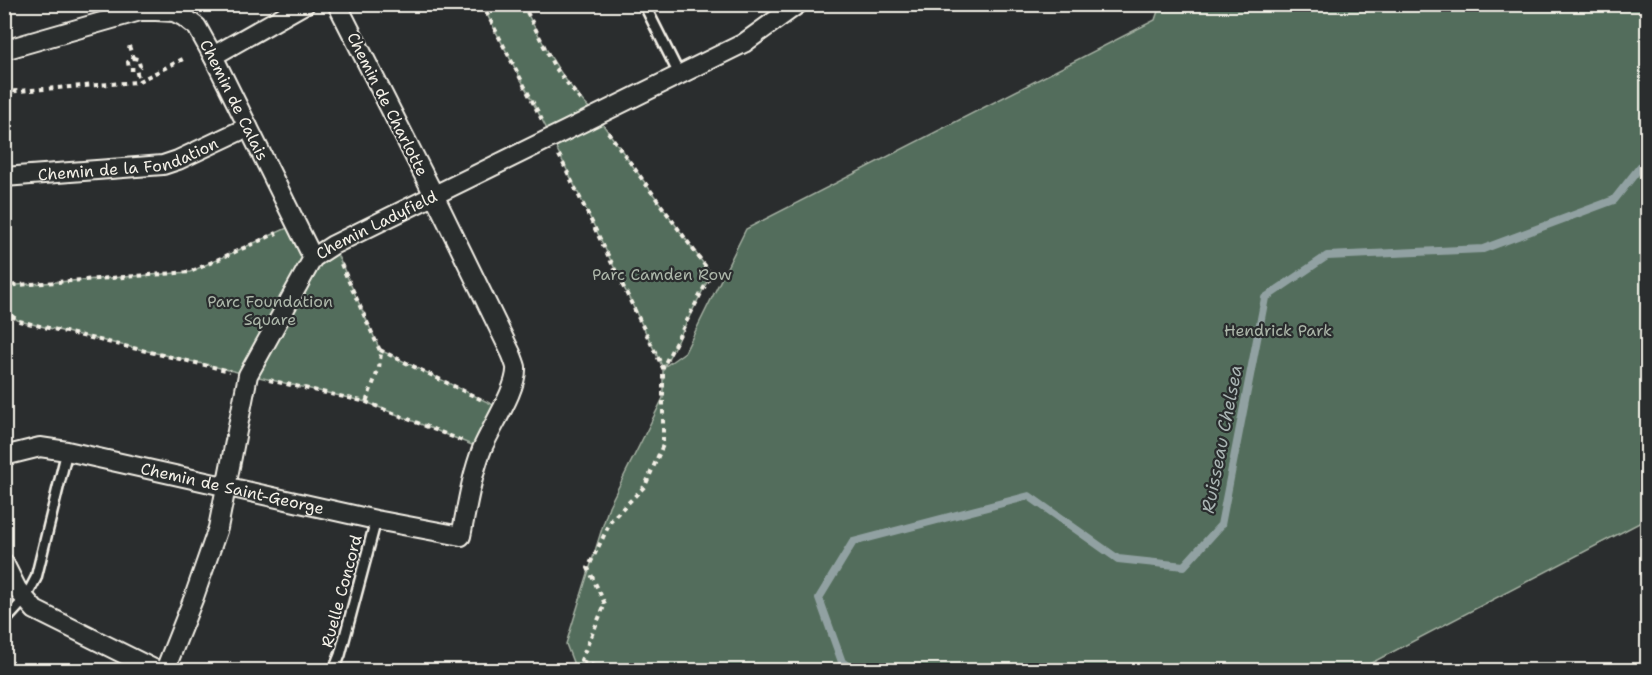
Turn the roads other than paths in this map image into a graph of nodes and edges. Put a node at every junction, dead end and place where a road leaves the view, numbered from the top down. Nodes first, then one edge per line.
1 (305, 4) edge
2 (337, 4) edge
3 (644, 4) edge
4 (798, 4) edge
5 (4, 50) edge
6 (213, 56) junction
7 (680, 76) junction
8 (248, 127) junction
9 (4, 177) edge
10 (434, 195) junction
11 (313, 258) junction
12 (67, 451) junction
13 (4, 456) edge
14 (226, 487) junction
15 (376, 520) junction
16 (461, 536) joint
17 (4, 563) edge
18 (25, 599) junction
19 (4, 622) edge
20 (156, 670) edge
21 (165, 670) edge
22 (334, 670) edge

1 - 6 street
2 - 10 street, Chemin de Charlotte
3 - 7 lane
4 - 7 street, Chemin Ladyfield
5 - 6 street, Chemin de Calais
6 - 8 street, Chemin de Calais
7 - 10 street, Chemin Ladyfield
8 - 9 street, Chemin de la Fondation
8 - 11 street, Chemin de Calais
10 - 11 street, Chemin Ladyfield
10 - 16 street, Chemin de Charlotte
11 - 14 street, Chemin Ladyfield
12 - 13 street, Chemin de Saint-George
12 - 14 street, Chemin de Saint-George
12 - 18 lane
14 - 15 street, Chemin de Saint-George
14 - 21 street, Chemin Ladyfield
15 - 16 street, Chemin de Saint-George
15 - 22 lane, Ruelle Concord
17 - 18 street
18 - 19 lane
18 - 20 street

